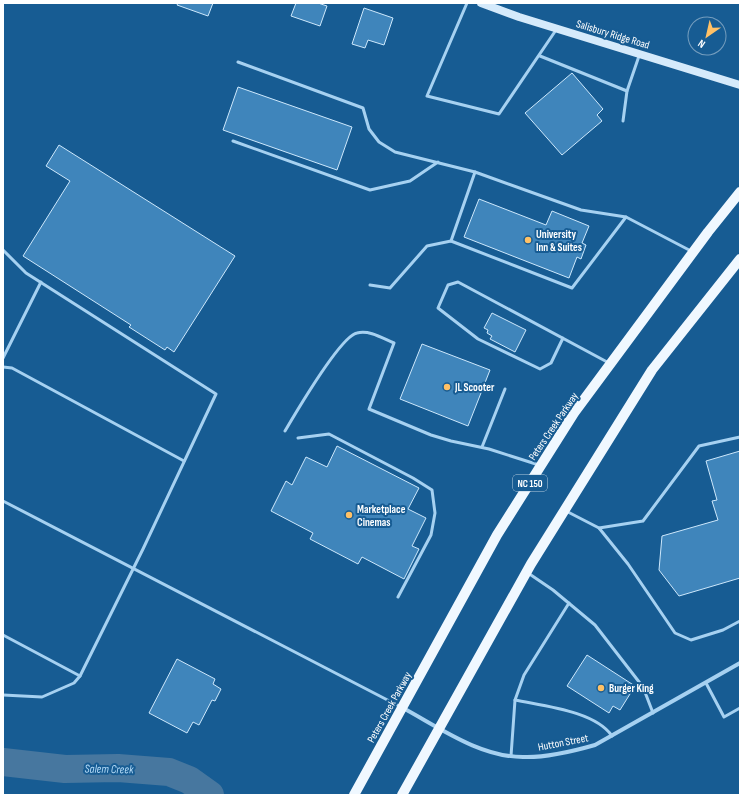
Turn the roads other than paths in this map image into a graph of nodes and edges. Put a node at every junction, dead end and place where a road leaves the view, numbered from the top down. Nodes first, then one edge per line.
1 (467, 3) edge
2 (481, 3) edge
3 (557, 28) junction
4 (640, 54) junction
5 (540, 56) junction
6 (238, 62) dead end
7 (738, 84) edge
8 (627, 91) junction
9 (623, 121) dead end
10 (233, 141) dead end
11 (438, 162) junction
12 (475, 172) junction
13 (740, 192) edge
14 (626, 217) junction
15 (451, 241) junction
16 (3, 250) edge
17 (693, 252) junction
18 (740, 259) edge
19 (41, 282) junction
20 (370, 285) dead end
21 (563, 338) junction
22 (3, 358) edge
23 (611, 364) junction
24 (3, 367) edge
25 (505, 389) dead end
26 (285, 431) dead end
27 (740, 437) edge
28 (298, 438) dead end
29 (482, 447) junction
30 (184, 461) junction
31 (541, 465) junction
32 (3, 501) edge
33 (565, 510) junction
34 (599, 528) junction
35 (134, 568) junction
36 (526, 572) junction
37 (398, 597) dead end
38 (569, 603) junction
39 (740, 621) edge
40 (3, 636) edge
41 (740, 663) edge
42 (80, 676) junction
43 (706, 683) junction
44 (3, 695) edge
45 (515, 700) junction
46 (402, 708) junction
47 (740, 708) edge
48 (653, 713) junction
49 (439, 728) junction
50 (613, 736) junction
51 (512, 756) junction
52 (354, 795) edge
53 (402, 795) edge

1 - 5 lane
2 - 3 street, Salisbury Ridge Road
3 - 4 street, Salisbury Ridge Road
3 - 5 lane
4 - 7 street, Salisbury Ridge Road
4 - 8 lane
5 - 8 lane
6 - 11 lane
8 - 9 lane
10 - 11 lane
11 - 12 lane
12 - 14 lane
12 - 15 lane
13 - 17 main road, Peters Creek Parkway / NC 150
14 - 15 lane
14 - 17 lane
15 - 20 lane
16 - 19 lane
17 - 23 main road, Peters Creek Parkway / NC 150
18 - 33 main road
19 - 22 lane
19 - 30 lane
21 - 21 lane
21 - 23 lane
23 - 31 main road, Peters Creek Parkway / NC 150
24 - 30 lane
25 - 29 lane
26 - 29 lane
27 - 34 lane
28 - 37 lane
29 - 31 lane
30 - 35 lane
31 - 46 main road, Peters Creek Parkway / NC 150
32 - 35 lane
33 - 34 lane
33 - 36 main road
34 - 39 lane
35 - 42 lane
35 - 46 lane
36 - 38 lane
36 - 49 main road
38 - 45 lane
38 - 48 lane
40 - 42 lane
41 - 43 street, Hutton Street
42 - 44 lane
43 - 47 lane
43 - 48 street, Hutton Street
45 - 50 lane
45 - 51 lane
46 - 49 street, Hutton Street
46 - 52 main road, Peters Creek Parkway / NC 150
48 - 50 street, Hutton Street
49 - 51 street, Hutton Street
49 - 53 main road
50 - 51 street, Hutton Street

